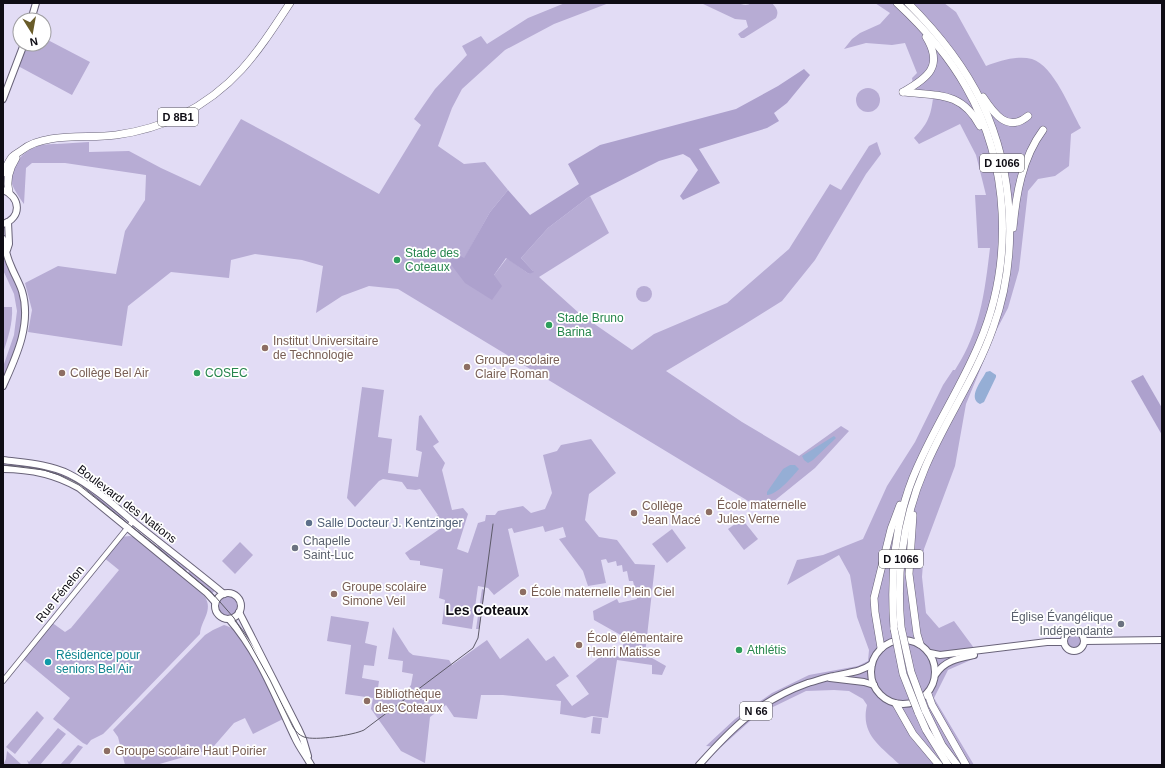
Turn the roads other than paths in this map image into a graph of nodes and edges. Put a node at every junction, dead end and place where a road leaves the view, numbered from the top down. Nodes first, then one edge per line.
1 (290, 3) edge
2 (898, 3) edge
3 (908, 3) edge
4 (21, 52) edge
5 (972, 83) junction
6 (3, 99) edge
7 (1028, 116) dead end
8 (1043, 130) dead end
9 (21, 151) junction
10 (3, 173) edge
11 (6, 191) edge
12 (1002, 209) junction
13 (6, 223) edge
14 (3, 239) edge
15 (1009, 248) junction
16 (7, 252) junction
17 (996, 307) junction
18 (990, 328) junction
19 (3, 386) edge
20 (3, 460) edge
21 (925, 467) junction
22 (3, 469) edge
23 (905, 498) junction
24 (133, 521) junction
25 (128, 528) junction
26 (224, 594) junction
27 (215, 602) junction
28 (239, 612) junction
29 (229, 619) junction
30 (898, 628) junction
31 (1162, 640) edge
32 (1085, 641) junction
33 (1064, 642) junction
34 (920, 644) junction
35 (1006, 647) junction
36 (881, 648) junction
37 (930, 653) junction
38 (872, 664) junction
39 (936, 674) junction
40 (827, 678) junction
41 (3, 681) edge
42 (874, 685) junction
43 (928, 694) junction
44 (896, 704) junction
45 (921, 711) junction
46 (310, 763) edge
47 (699, 765) edge
48 (940, 765) edge
49 (948, 765) edge
50 (957, 765) edge
51 (966, 765) edge

1 - 9 highway, D 8B1
2 - 12 highway, D 1066
2 - 12 highway
3 - 5 highway, D 1066
4 - 6 main road
5 - 7 highway
5 - 15 highway, D 1066
8 - 15 highway
9 - 10 highway, D 8B1
9 - 11 highway
11 - 13 main road
12 - 17 highway, D 1066
13 - 16 main road
14 - 16 main road
15 - 17 highway, D 1066
16 - 19 main road
17 - 18 highway, D 1066
18 - 21 highway, D 1066
18 - 23 highway, D 1066
20 - 24 main road, Boulevard des Nations
21 - 30 highway, D 1066
21 - 34 highway
22 - 25 main road, Boulevard des Nations
23 - 30 highway, D 1066
23 - 36 highway
24 - 25 street, Rue Fénelon
24 - 26 main road, Boulevard des Nations
25 - 27 main road, Boulevard des Nations
25 - 41 street, Rue Fénelon
26 - 27 main road
26 - 28 main road
27 - 29 main road
28 - 29 main road
28 - 46 main road
29 - 46 main road
30 - 45 highway, D 1066, bridge
31 - 32 main road
32 - 33 main road
32 - 33 main road
33 - 35 main road
34 - 36 main road
34 - 37 main road
35 - 37 main road
35 - 39 main road
36 - 38 main road
37 - 39 main road
38 - 40 main road, N 66
38 - 42 main road
39 - 43 main road
40 - 42 main road, N 66
40 - 47 main road, N 66
42 - 44 main road
43 - 44 main road
43 - 51 highway
44 - 48 highway
45 - 49 highway, D 1066
45 - 50 highway, D 1066

